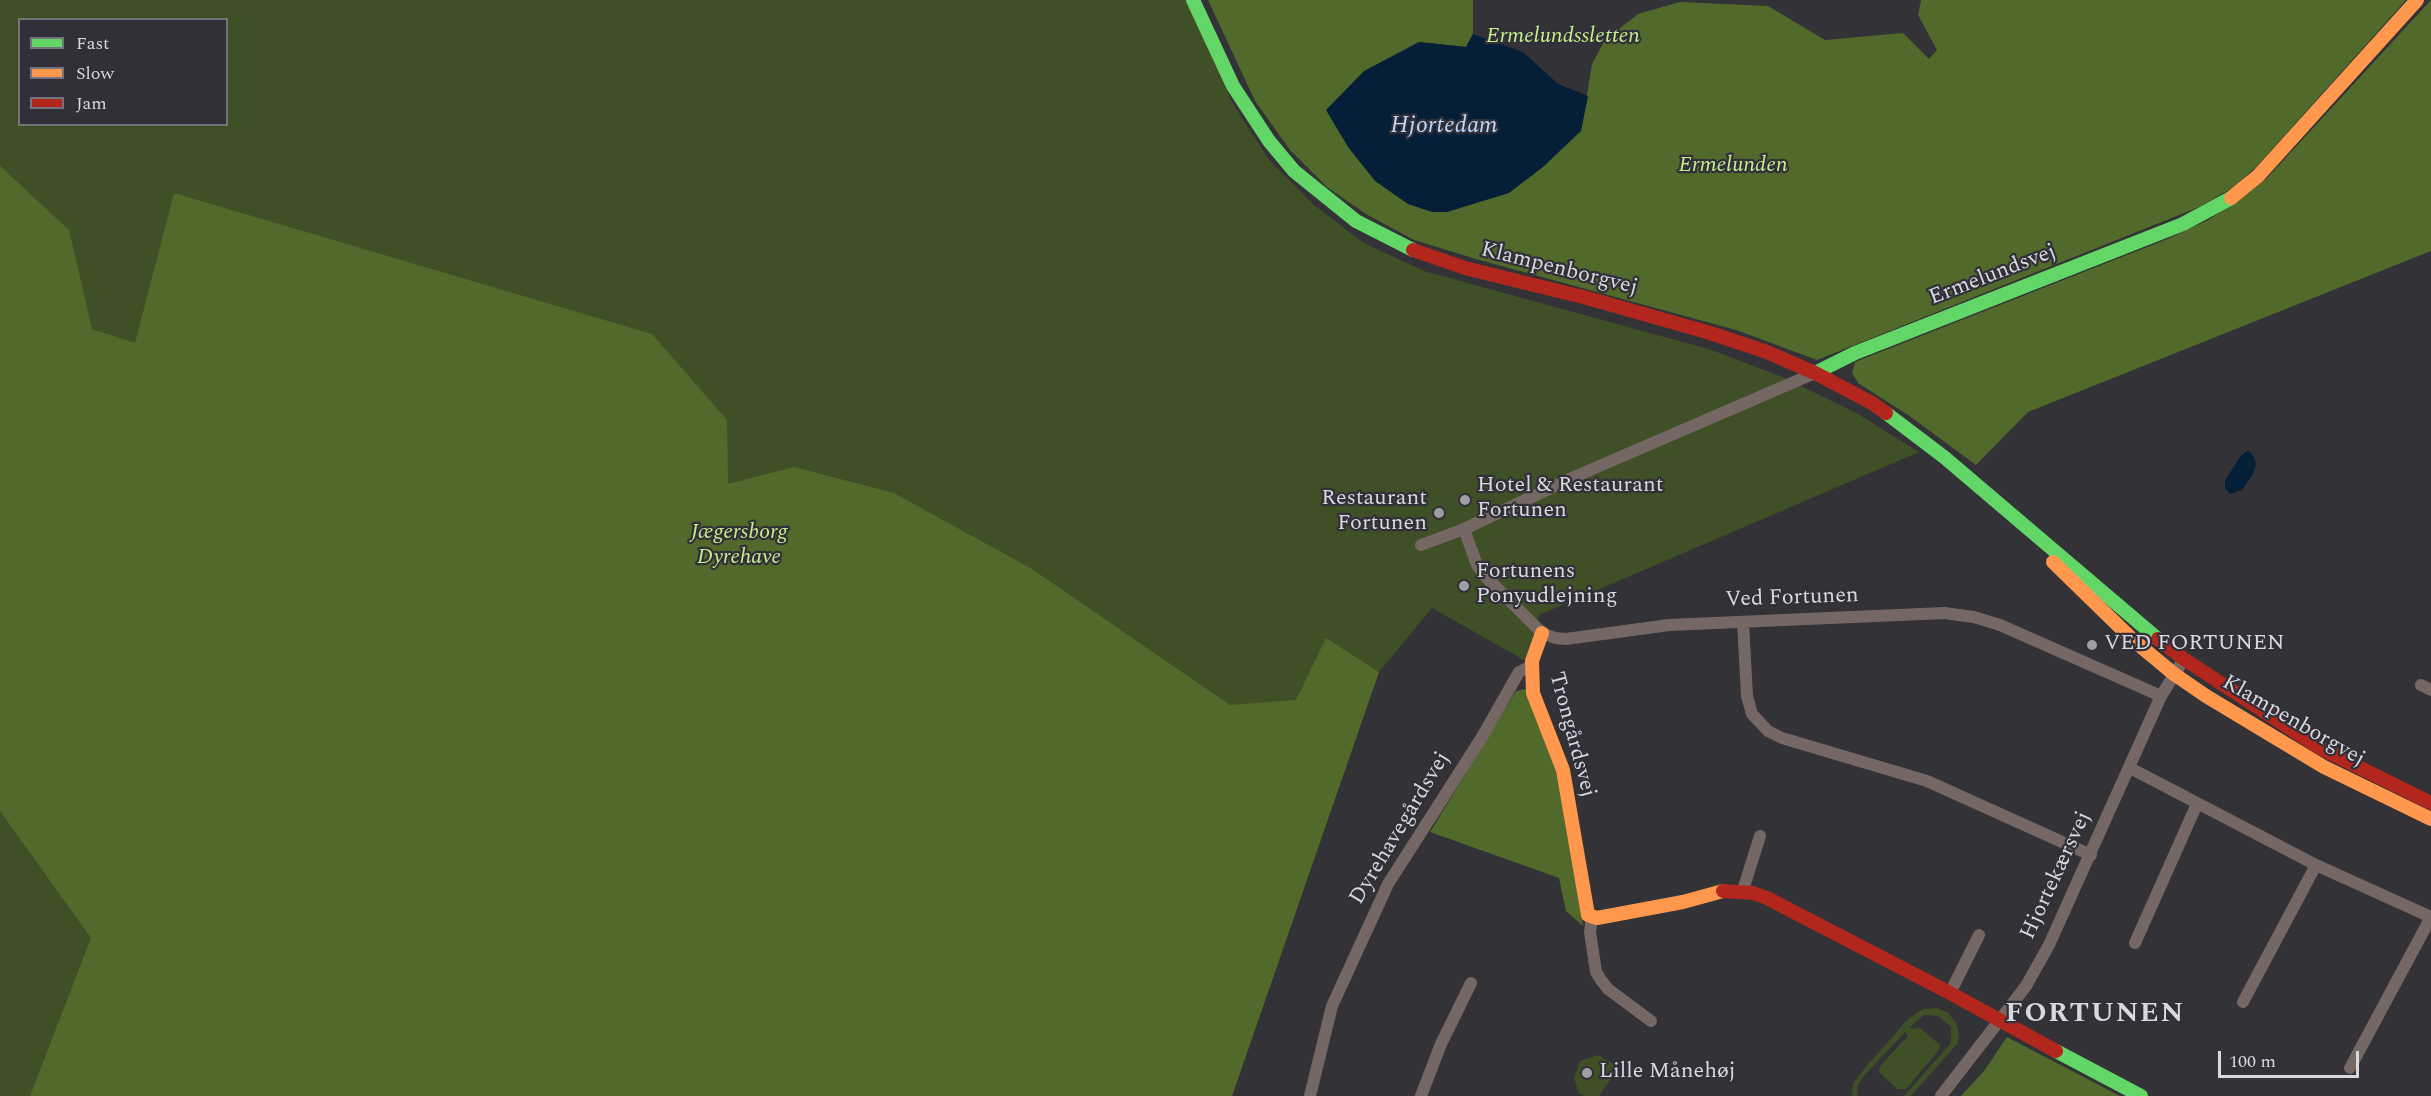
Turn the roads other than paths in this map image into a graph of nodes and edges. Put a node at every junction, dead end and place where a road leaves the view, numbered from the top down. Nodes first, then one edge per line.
1 (1193, 0) edge
2 (2417, 0) edge
3 (1815, 373) junction
4 (1990, 497) junction
5 (1464, 529) junction
6 (1421, 545) dead end
7 (1743, 621) junction
8 (1542, 633) junction
9 (2184, 659) junction
10 (1531, 666) junction
11 (2174, 675) junction
12 (2161, 696) junction
13 (2130, 768) junction
14 (2431, 803) edge
15 (2197, 804) junction
16 (2431, 819) edge
17 (1760, 836) dead end
18 (2091, 855) junction
19 (2316, 865) junction
20 (1743, 890) junction
21 (1592, 917) junction
22 (2431, 917) edge
23 (1979, 935) dead end
24 (2135, 943) dead end
25 (1471, 983) dead end
26 (1950, 993) junction
27 (2243, 1002) dead end
28 (1651, 1022) dead end
29 (2000, 1022) junction
30 (2350, 1068) dead end
31 (1310, 1096) edge
32 (1421, 1096) edge
33 (1941, 1096) edge
34 (2142, 1096) edge

1 - 3 street, Klampenborgvej
2 - 3 street, Ermelundsvej
3 - 4 street, Klampenborgvej
3 - 5 street, Ermelundsvej
4 - 9 street, Klampenborgvej
4 - 11 street, Klampenborgvej
5 - 6 street
5 - 8 street
7 - 8 street, Ved Fortunen
7 - 12 street, Ved Fortunen
7 - 18 street
8 - 10 street, Trongårdsvej
9 - 11 street, Hjortekærsvej
9 - 14 street, Klampenborgvej
10 - 21 street, Trongårdsvej
10 - 31 street, Dyrehavegårdsvej
11 - 12 street, Hjortekærsvej
11 - 16 street, Klampenborgvej
12 - 13 street, Hjortekærsvej
13 - 15 street
13 - 18 street, Hjortekærsvej
15 - 19 street
15 - 24 street
17 - 20 street
18 - 29 street, Hjortekærsvej
19 - 22 street
19 - 27 street
20 - 21 street
20 - 26 street
21 - 28 street, Trongårdsvej
22 - 30 street
23 - 26 street
25 - 32 street
26 - 29 street
29 - 33 street, Hjortekærsvej
29 - 34 street

